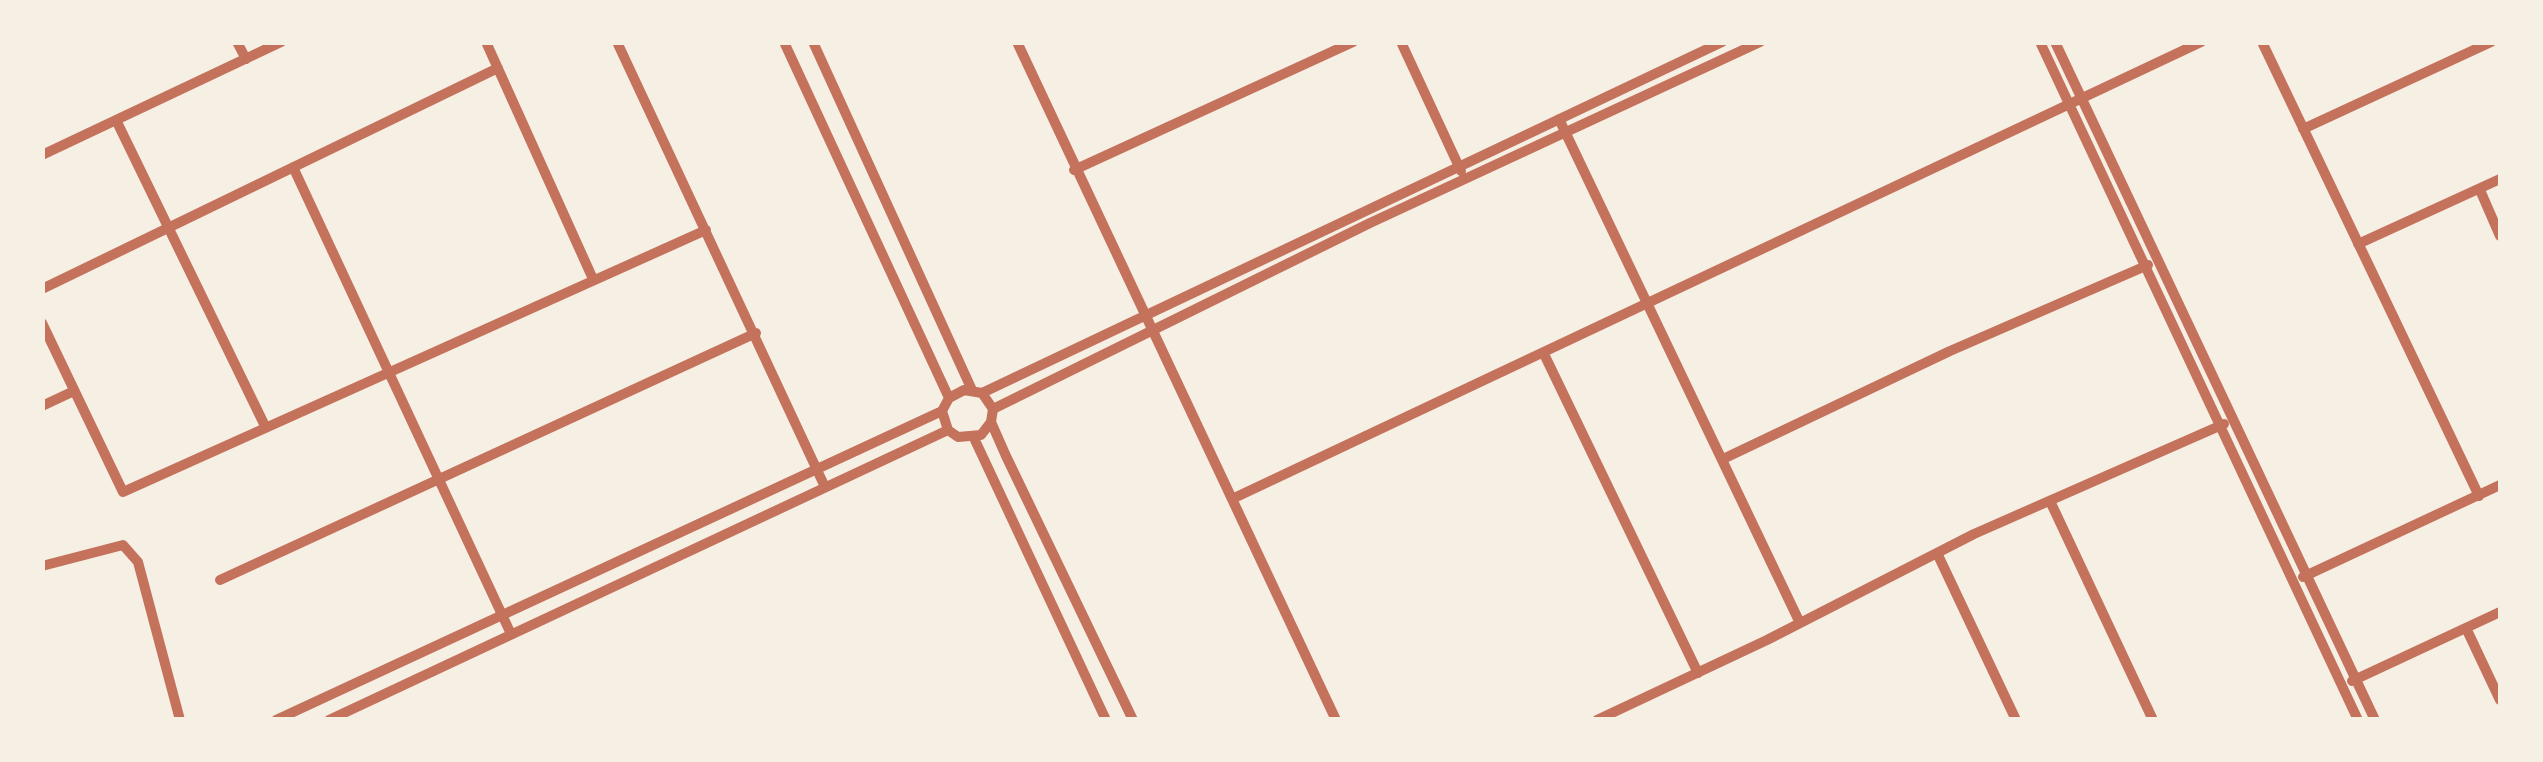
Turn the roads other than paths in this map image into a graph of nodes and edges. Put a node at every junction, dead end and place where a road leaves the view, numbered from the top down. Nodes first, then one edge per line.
1 (238, 42) edge
2 (282, 42) edge
3 (486, 42) edge
4 (617, 42) edge
5 (784, 42) edge
6 (813, 42) edge
7 (1017, 42) edge
8 (1352, 42) edge
9 (1401, 42) edge
10 (1722, 42) edge
11 (1760, 42) edge
12 (2040, 42) edge
13 (2055, 42) edge
14 (2201, 42) edge
15 (2262, 42) edge
16 (2491, 42) edge
17 (246, 59) junction
18 (498, 68) junction
19 (2081, 97) junction
20 (2069, 102) junction
21 (1560, 118) junction
22 (116, 120) junction
23 (2303, 129) junction
24 (1567, 134) junction
25 (42, 154) edge
26 (1459, 166) junction
27 (292, 168) junction
28 (1074, 170) junction
29 (2500, 180) edge
30 (1466, 181) junction
31 (2480, 190) junction
32 (168, 228) junction
33 (706, 230) junction
34 (2500, 236) edge
35 (2358, 244) junction
36 (2158, 260) junction
37 (2145, 266) junction
38 (593, 280) junction
39 (42, 289) edge
40 (1650, 305) junction
41 (1143, 316) junction
42 (42, 323) edge
43 (1150, 331) junction
44 (756, 333) junction
45 (1544, 354) junction
46 (389, 369) junction
47 (74, 390) junction
48 (977, 391) junction
49 (949, 398) junction
50 (42, 406) edge
51 (993, 410) junction
52 (942, 411) junction
53 (2233, 420) junction
54 (991, 422) junction
55 (265, 426) junction
56 (2220, 426) junction
57 (948, 430) junction
58 (974, 438) junction
59 (1722, 460) junction
60 (816, 469) junction
61 (439, 480) junction
62 (2500, 485) edge
63 (825, 488) junction
64 (2479, 496) junction
65 (1232, 499) junction
66 (2050, 501) junction
67 (1937, 553) junction
68 (42, 566) edge
69 (2307, 576) junction
70 (220, 580) dead end
71 (2293, 582) junction
72 (2500, 612) edge
73 (502, 615) junction
74 (1800, 622) junction
75 (2466, 628) junction
76 (511, 634) junction
77 (1698, 673) junction
78 (2356, 679) junction
79 (2342, 686) junction
80 (2500, 700) edge
81 (180, 720) edge
82 (276, 720) edge
83 (329, 720) edge
84 (1106, 720) edge
85 (1132, 720) edge
86 (1336, 720) edge
87 (1597, 720) edge
88 (2016, 720) edge
89 (2153, 720) edge
90 (2358, 720) edge
91 (2375, 720) edge

1 - 17 street
2 - 17 street
3 - 18 street
4 - 33 street
5 - 49 street
6 - 48 street
7 - 28 street
8 - 28 street
9 - 26 street
10 - 21 street
11 - 24 street
12 - 20 street
13 - 19 street
14 - 19 street
15 - 23 street
16 - 23 street
17 - 22 street
18 - 27 street
18 - 38 street
19 - 20 street
19 - 36 street
20 - 37 street
20 - 40 street
21 - 24 street
21 - 26 street
22 - 25 street
22 - 32 street
23 - 35 street
24 - 30 street
24 - 40 street
26 - 30 street
26 - 41 street
27 - 32 street
27 - 46 street
28 - 41 street
29 - 31 street
30 - 43 street
31 - 34 street
31 - 35 street
32 - 39 street
32 - 55 street
33 - 38 street
33 - 44 street
35 - 64 street
36 - 37 street
36 - 53 street
37 - 56 street
37 - 59 street
38 - 46 street
40 - 45 street
40 - 59 street
41 - 43 street
41 - 48 street
42 - 47 street
43 - 51 street
43 - 65 street
44 - 60 street
44 - 61 street
45 - 65 street
45 - 77 street
46 - 55 street
46 - 61 street
47 - 50 street
47 - 55 street
48 - 49 street
48 - 51 street
49 - 52 street
51 - 54 street
52 - 57 street
52 - 60 street
53 - 56 street
53 - 69 street
54 - 58 street
54 - 85 street
56 - 66 street
56 - 71 street
57 - 58 street
57 - 63 street
58 - 84 street
59 - 74 street
60 - 63 street
60 - 73 street
61 - 70 street
61 - 73 street
62 - 64 street
63 - 76 street
64 - 69 street
65 - 86 street
66 - 67 street
66 - 89 street
67 - 74 street
67 - 88 street
68 - 81 street
69 - 71 street
69 - 78 street
71 - 79 street
72 - 75 street
73 - 76 street
73 - 82 street
74 - 77 street
75 - 78 street
75 - 80 street
76 - 83 street
77 - 87 street
78 - 79 street
78 - 91 street
79 - 90 street

